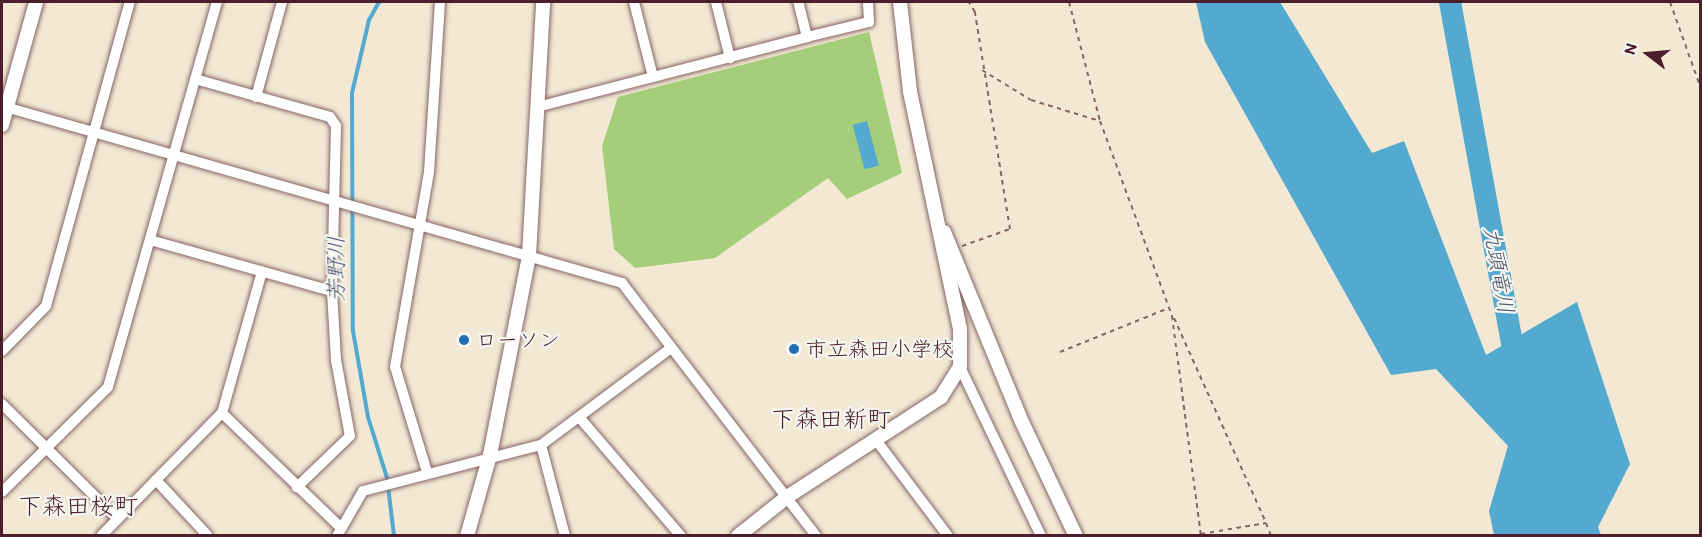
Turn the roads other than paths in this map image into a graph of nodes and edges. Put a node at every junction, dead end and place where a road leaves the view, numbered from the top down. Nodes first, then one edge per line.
1 (36, 2) edge
2 (130, 2) edge
3 (217, 2) edge
4 (282, 2) edge
5 (440, 2) edge
6 (543, 2) edge
7 (634, 2) edge
8 (716, 2) edge
9 (798, 2) edge
10 (868, 2) edge
11 (900, 2) edge
12 (807, 37) junction
13 (730, 58) junction
14 (653, 77) junction
15 (195, 79) junction
16 (256, 97) junction
17 (540, 106) junction
18 (4, 107) edge
19 (2, 125) edge
20 (95, 133) junction
21 (173, 156) junction
22 (332, 201) junction
23 (421, 225) junction
24 (942, 227) junction
25 (150, 240) junction
26 (529, 256) junction
27 (262, 272) junction
28 (332, 291) junction
29 (670, 349) junction
30 (2, 351) edge
31 (960, 368) junction
32 (2, 404) edge
33 (222, 413) junction
34 (579, 417) junction
35 (876, 440) junction
36 (541, 446) junction
37 (47, 448) junction
38 (490, 455) junction
39 (427, 472) junction
40 (156, 480) junction
41 (297, 487) junction
42 (2, 492) edge
43 (787, 497) junction
44 (118, 519) junction
45 (339, 532) edge
46 (101, 536) edge
47 (208, 536) edge
48 (467, 536) edge
49 (566, 536) edge
50 (681, 536) edge
51 (738, 536) edge
52 (816, 536) edge
53 (948, 536) edge
54 (1041, 536) edge
55 (1076, 536) edge

1 - 18 street
2 - 20 street
3 - 15 street
4 - 16 street
5 - 23 street
6 - 17 street
7 - 14 street
8 - 13 street
9 - 12 street
10 - 12 street
11 - 24 street
12 - 13 street
13 - 14 street
14 - 17 street
15 - 16 street
15 - 21 street
16 - 22 street
17 - 26 street
18 - 19 street
18 - 20 street
20 - 21 street
20 - 30 street
21 - 22 street
21 - 25 street
22 - 23 street
22 - 28 street
23 - 26 street
23 - 39 street
24 - 31 street
24 - 55 street
25 - 27 street
25 - 37 street
26 - 29 street
26 - 38 street
27 - 28 street
27 - 33 street
28 - 41 street
29 - 34 street
29 - 43 street
31 - 35 street
31 - 54 street
32 - 37 street
33 - 40 street
33 - 41 street
34 - 36 street
34 - 50 street
35 - 43 street
35 - 53 street
36 - 38 street
36 - 49 street
37 - 42 street
37 - 44 street
38 - 39 street
38 - 48 street
39 - 45 street
40 - 44 street
40 - 47 street
41 - 45 street
43 - 51 street
43 - 52 street
44 - 46 street

